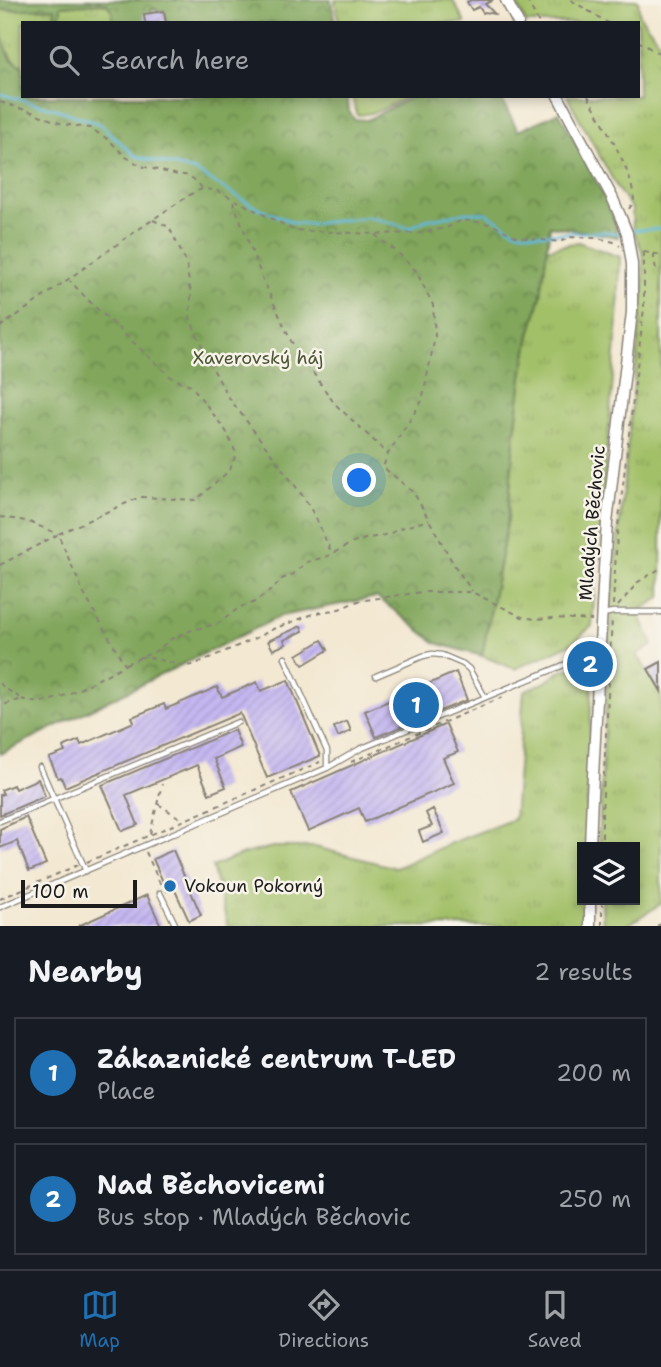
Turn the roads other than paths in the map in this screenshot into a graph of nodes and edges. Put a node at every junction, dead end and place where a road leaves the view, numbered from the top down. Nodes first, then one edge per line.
1 (506, 0) edge
2 (517, 21) edge
3 (559, 98) edge
4 (661, 612) edge
5 (607, 613) junction
6 (600, 640) junction
7 (285, 658) dead end
8 (576, 660) junction
9 (598, 674) junction
10 (376, 676) dead end
11 (485, 697) junction
12 (239, 722) dead end
13 (40, 767) dead end
14 (327, 768) junction
15 (55, 799) junction
16 (0, 821) edge
17 (590, 842) edge
18 (86, 871) junction
19 (160, 893) road end
20 (590, 905) edge
21 (0, 908) edge
22 (176, 926) edge
23 (590, 926) edge

1 - 2 street
3 - 5 street, Mladých Běchovic
4 - 5 lane
5 - 6 street, Mladých Běchovic
6 - 8 lane
6 - 9 street, Mladých Běchovic
7 - 14 lane
8 - 9 lane
8 - 11 lane
9 - 17 street, Mladých Běchovic
10 - 11 lane
11 - 14 lane
12 - 15 lane
13 - 15 lane
14 - 18 lane
15 - 16 lane
15 - 18 lane
18 - 21 lane
19 - 22 lane
20 - 23 street

